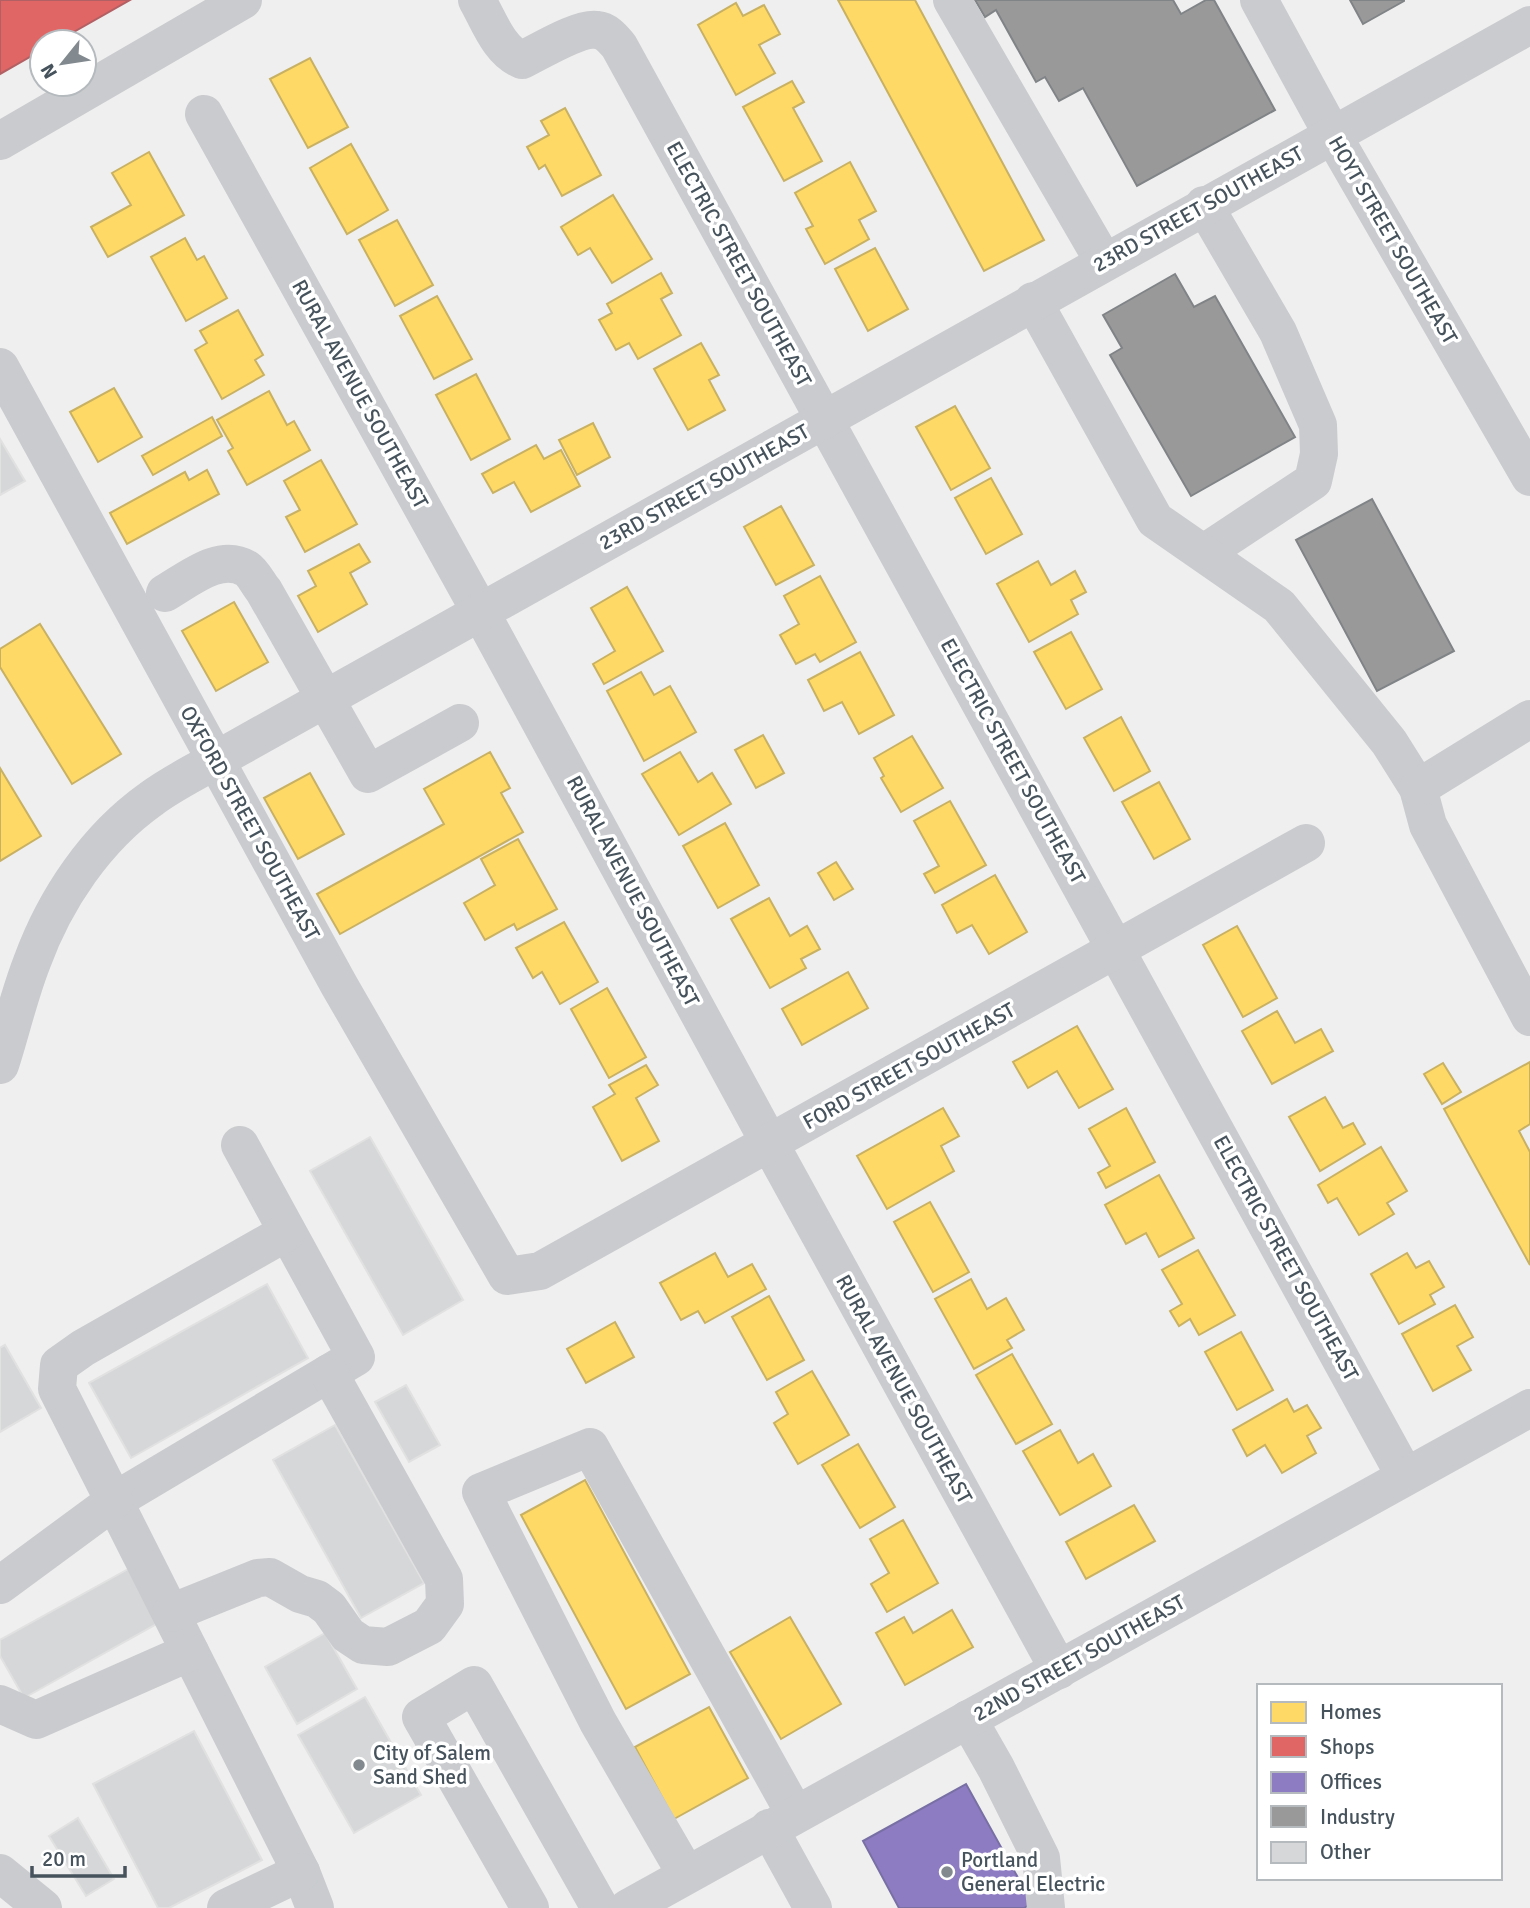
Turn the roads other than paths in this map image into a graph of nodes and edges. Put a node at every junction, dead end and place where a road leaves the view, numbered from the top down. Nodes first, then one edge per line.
1 (243, 0) edge
2 (477, 0) edge
3 (952, 0) edge
4 (1259, 0) edge
5 (1528, 32) edge
6 (204, 114) dead end
7 (1332, 134) junction
8 (0, 141) edge
9 (1204, 205) junction
10 (1104, 262) junction
11 (1033, 301) junction
12 (0, 366) edge
13 (825, 419) junction
14 (1530, 477) edge
15 (1204, 554) junction
16 (166, 593) dead end
17 (481, 613) junction
18 (326, 699) junction
19 (1530, 719) edge
20 (460, 723) dead end
21 (216, 760) junction
22 (1418, 788) junction
23 (1306, 842) dead end
24 (1117, 948) junction
25 (1530, 1017) edge
26 (0, 1065) edge
27 (770, 1144) junction
28 (240, 1145) dead end
29 (287, 1232) junction
30 (507, 1276) joint
31 (328, 1373) junction
32 (1530, 1408) edge
33 (1405, 1476) junction
34 (114, 1501) junction
35 (0, 1585) edge
36 (171, 1613) junction
37 (190, 1652) junction
38 (1059, 1670) junction
39 (0, 1704) edge
40 (968, 1720) junction
41 (782, 1821) junction
42 (0, 1872) edge
43 (301, 1872) junction
44 (686, 1874) junction
45 (43, 1908) edge
46 (226, 1908) edge
47 (315, 1908) edge
48 (530, 1908) edge
49 (600, 1908) edge
50 (628, 1908) edge
51 (813, 1908) edge
52 (1046, 1908) edge

1 - 8 street
2 - 13 street, ELECTRIC STREET SOUTHEAST
3 - 10 street
4 - 7 street, HOYT STREET SOUTHEAST
5 - 7 street, 23RD STREET SOUTHEAST
6 - 17 street, RURAL AVENUE SOUTHEAST
7 - 9 street, 23RD STREET SOUTHEAST
7 - 14 street, HOYT STREET SOUTHEAST
9 - 10 street, 23RD STREET SOUTHEAST
9 - 15 street
10 - 11 street, 23RD STREET SOUTHEAST
11 - 13 street, 23RD STREET SOUTHEAST
11 - 15 street
12 - 21 street, OXFORD STREET SOUTHEAST
13 - 17 street, 23RD STREET SOUTHEAST
13 - 24 street, ELECTRIC STREET SOUTHEAST
15 - 22 street
16 - 18 street
17 - 18 street, 23RD STREET SOUTHEAST
17 - 27 street, RURAL AVENUE SOUTHEAST
18 - 20 street
18 - 21 street, 23RD STREET SOUTHEAST
19 - 22 street
21 - 26 street, 23RD STREET SOUTHEAST
21 - 30 street, OXFORD STREET SOUTHEAST
22 - 25 street
23 - 24 street, FORD STREET SOUTHEAST
24 - 27 street, FORD STREET SOUTHEAST
24 - 33 street, ELECTRIC STREET SOUTHEAST
27 - 30 street, FORD STREET SOUTHEAST
27 - 38 street, RURAL AVENUE SOUTHEAST
28 - 29 street
29 - 31 street
29 - 34 street
31 - 34 street
31 - 36 street
32 - 33 street, 22ND STREET SOUTHEAST
33 - 38 street, 22ND STREET SOUTHEAST
34 - 35 street
34 - 36 street
36 - 37 street
37 - 39 street
37 - 43 street
38 - 40 street, 22ND STREET SOUTHEAST
40 - 41 street, 22ND STREET SOUTHEAST
40 - 52 street
41 - 44 street, 22ND STREET SOUTHEAST
41 - 44 street
41 - 51 street
42 - 45 street
43 - 46 street
43 - 47 street
44 - 50 street, 22ND STREET SOUTHEAST
48 - 49 street

